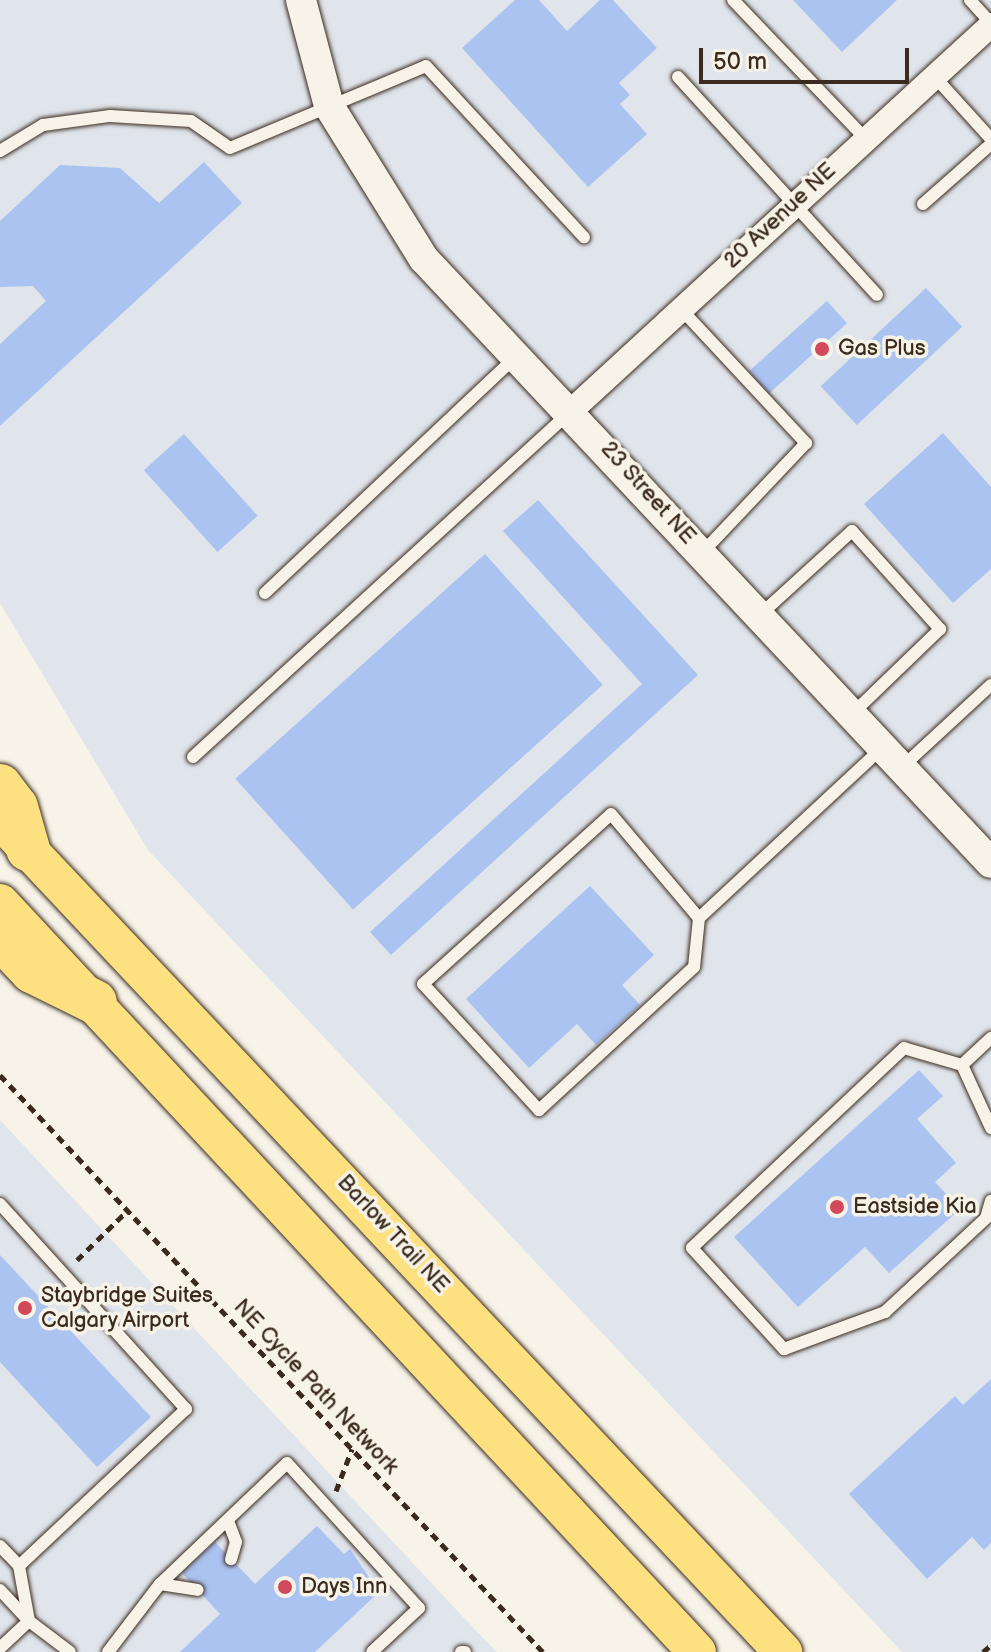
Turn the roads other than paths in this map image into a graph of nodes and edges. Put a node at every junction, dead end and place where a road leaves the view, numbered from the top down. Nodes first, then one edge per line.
1 (301, 0) edge
2 (733, 0) edge
3 (970, 0) edge
4 (991, 24) edge
5 (934, 76) junction
6 (678, 77) dead end
7 (329, 106) junction
8 (865, 138) junction
9 (991, 142) edge
10 (0, 151) edge
11 (793, 202) junction
12 (923, 204) dead end
13 (584, 237) dead end
14 (877, 295) dead end
15 (680, 308) junction
16 (518, 355) junction
17 (572, 410) junction
18 (702, 553) junction
19 (265, 593) dead end
20 (761, 614) junction
21 (991, 685) edge
22 (852, 714) junction
23 (193, 757) dead end
24 (893, 757) junction
25 (0, 786) edge
26 (14, 834) edge
27 (991, 863) edge
28 (0, 903) edge
29 (699, 918) junction
30 (0, 937) edge
31 (95, 1002) junction
32 (991, 1038) edge
33 (962, 1065) junction
34 (991, 1128) edge
35 (991, 1201) edge
36 (0, 1204) edge
37 (228, 1521) junction
38 (0, 1546) edge
39 (231, 1559) dead end
40 (19, 1566) junction
41 (160, 1584) junction
42 (0, 1590) edge
43 (198, 1590) dead end
44 (649, 1598) junction
45 (29, 1621) junction
46 (0, 1648) edge
47 (70, 1652) edge
48 (108, 1652) edge
49 (372, 1652) edge
50 (683, 1652) edge
51 (697, 1652) edge
52 (783, 1652) edge

1 - 7 street, 23 Street NE
2 - 8 lane
3 - 4 lane
4 - 5 street, 20 Avenue NE
5 - 8 street, 20 Avenue NE
5 - 9 lane
6 - 11 lane
7 - 10 lane
7 - 13 lane
7 - 16 street, 23 Street NE
8 - 11 street, 20 Avenue NE
9 - 12 lane
11 - 14 lane
11 - 15 street, 20 Avenue NE
15 - 17 street, 20 Avenue NE
15 - 18 lane
16 - 17 street, 23 Street NE
16 - 19 lane
17 - 18 street, 23 Street NE
17 - 23 lane
18 - 20 street, 23 Street NE
20 - 22 street, 23 Street NE
20 - 22 lane
21 - 24 lane
22 - 24 street, 23 Street NE
24 - 27 street, 23 Street NE
24 - 29 lane
25 - 26 highway
26 - 52 main road, Barlow Trail NE
28 - 31 main road
29 - 29 lane
30 - 31 highway
31 - 44 main road
32 - 33 lane
33 - 34 lane
33 - 35 lane
36 - 40 lane
37 - 39 lane
37 - 41 lane
37 - 49 lane
38 - 40 lane
40 - 45 lane
41 - 43 lane
41 - 48 lane
42 - 45 lane
44 - 50 main road
44 - 51 main road
45 - 46 lane
45 - 47 lane

